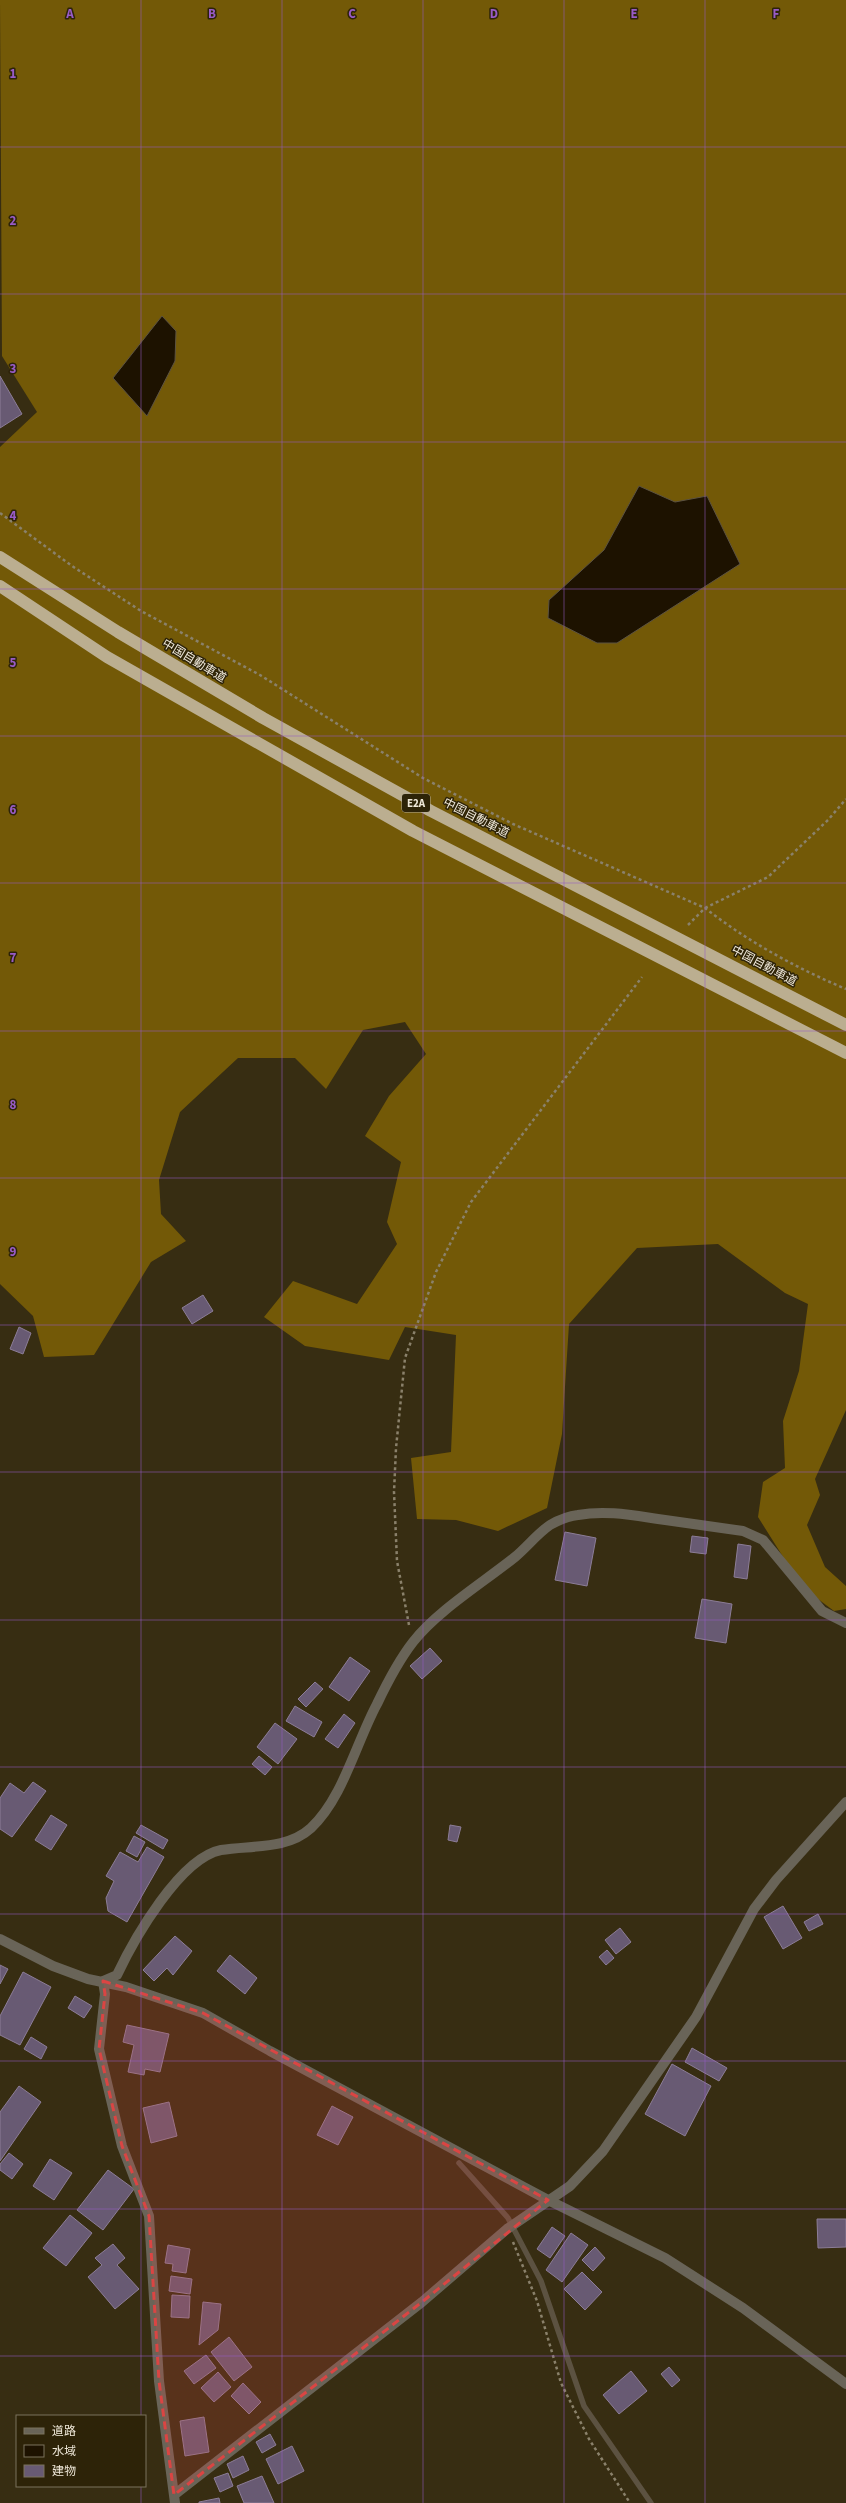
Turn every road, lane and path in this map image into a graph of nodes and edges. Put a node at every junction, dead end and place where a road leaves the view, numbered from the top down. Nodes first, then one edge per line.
1 (0, 513) edge
2 (0, 557) edge
3 (0, 586) edge
4 (846, 799) edge
5 (705, 908) junction
6 (688, 925) dead end
7 (642, 977) dead end
8 (846, 989) edge
9 (846, 1025) edge
10 (846, 1053) edge
11 (846, 1623) edge
12 (414, 1641) junction
13 (846, 1802) edge
14 (0, 1939) edge
15 (103, 1981) junction
16 (548, 2200) junction
17 (507, 2229) junction
18 (846, 2384) edge
19 (175, 2499) edge
20 (630, 2503) edge

1 - 5 path
2 - 9 highway, 中国自動車道 / E2A
3 - 10 highway, E2A
4 - 5 path
5 - 6 path
5 - 8 path
7 - 12 path
11 - 12 street
12 - 15 street
13 - 16 street
14 - 15 street
15 - 16 street
15 - 19 street
16 - 17 street
16 - 18 street
17 - 19 street
17 - 20 path

